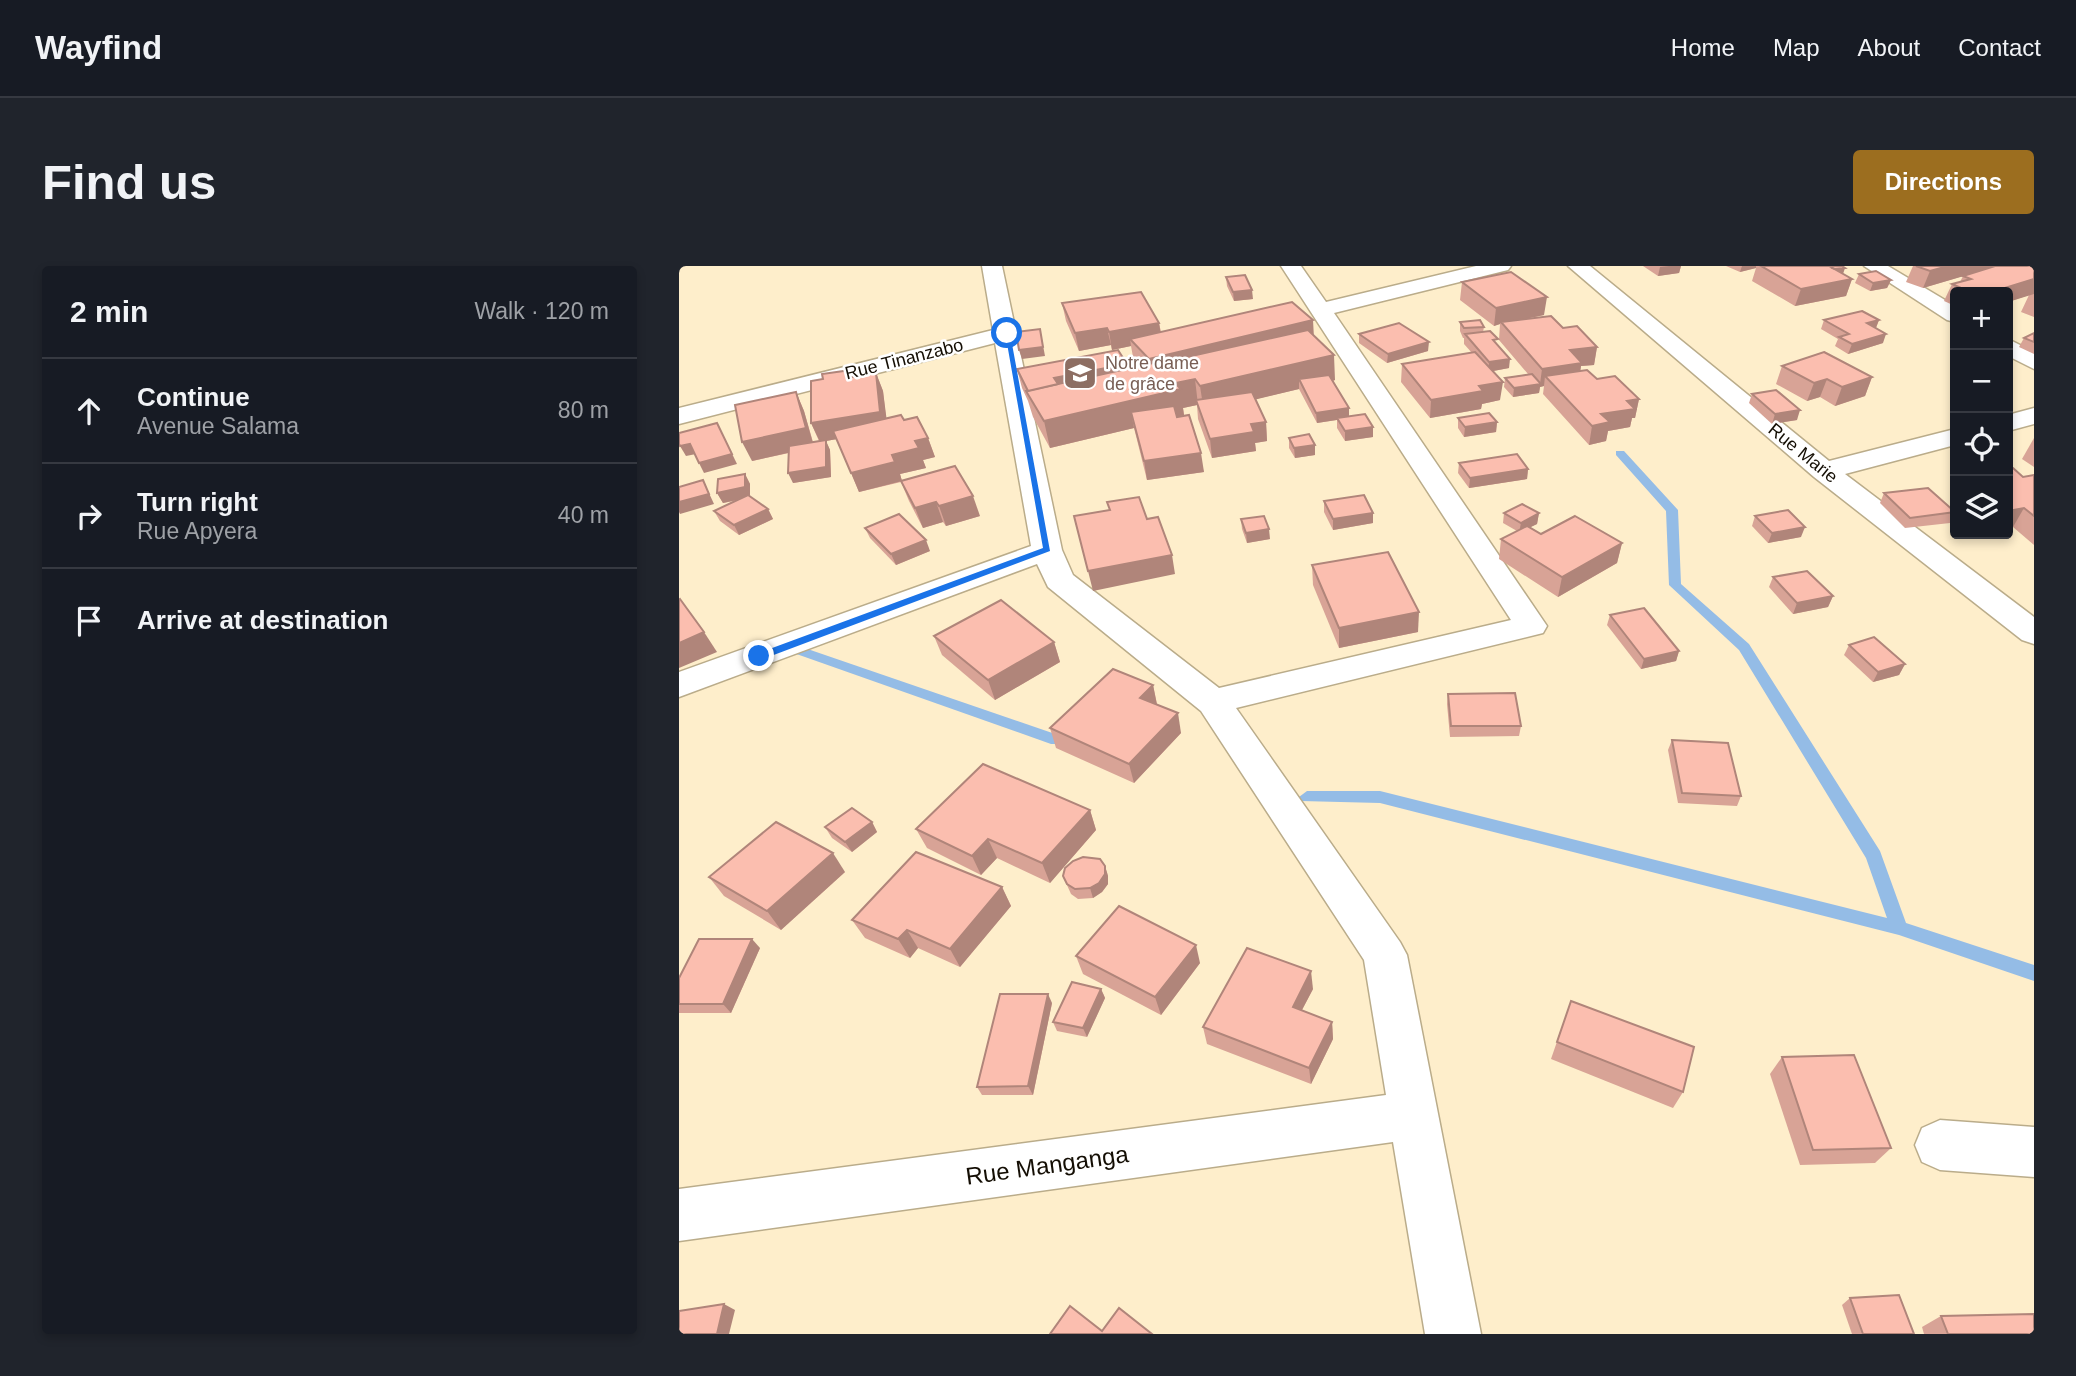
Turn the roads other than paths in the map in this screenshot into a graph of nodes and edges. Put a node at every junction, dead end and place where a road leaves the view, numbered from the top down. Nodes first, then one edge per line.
1 (992, 266) edge
2 (1291, 266) edge
3 (1501, 266) edge
4 (1578, 266) edge
5 (1874, 266) edge
6 (1321, 310) junction
7 (1950, 312) edge
8 (1007, 333) junction
9 (2013, 349) edge
10 (2034, 362) edge
11 (679, 416) edge
12 (2034, 416) edge
13 (2013, 422) edge
14 (1950, 438) edge
15 (1824, 471) junction
16 (1047, 550) junction
17 (2034, 633) edge
18 (679, 685) edge
19 (1213, 702) junction
20 (1414, 1115) junction
21 (1940, 1144) dead end
22 (2034, 1152) edge
23 (679, 1215) edge
24 (1453, 1334) edge

1 - 8 street
2 - 6 street
3 - 6 street
4 - 15 street, Rue Marie
5 - 7 street
6 - 19 street
8 - 11 street, Rue Tinanzabo
8 - 16 street
9 - 10 street
12 - 13 street
14 - 15 street
15 - 17 street, Rue Marie
16 - 18 street
16 - 19 street
19 - 20 street
20 - 23 street, Rue Manganga
20 - 24 street
21 - 22 street

